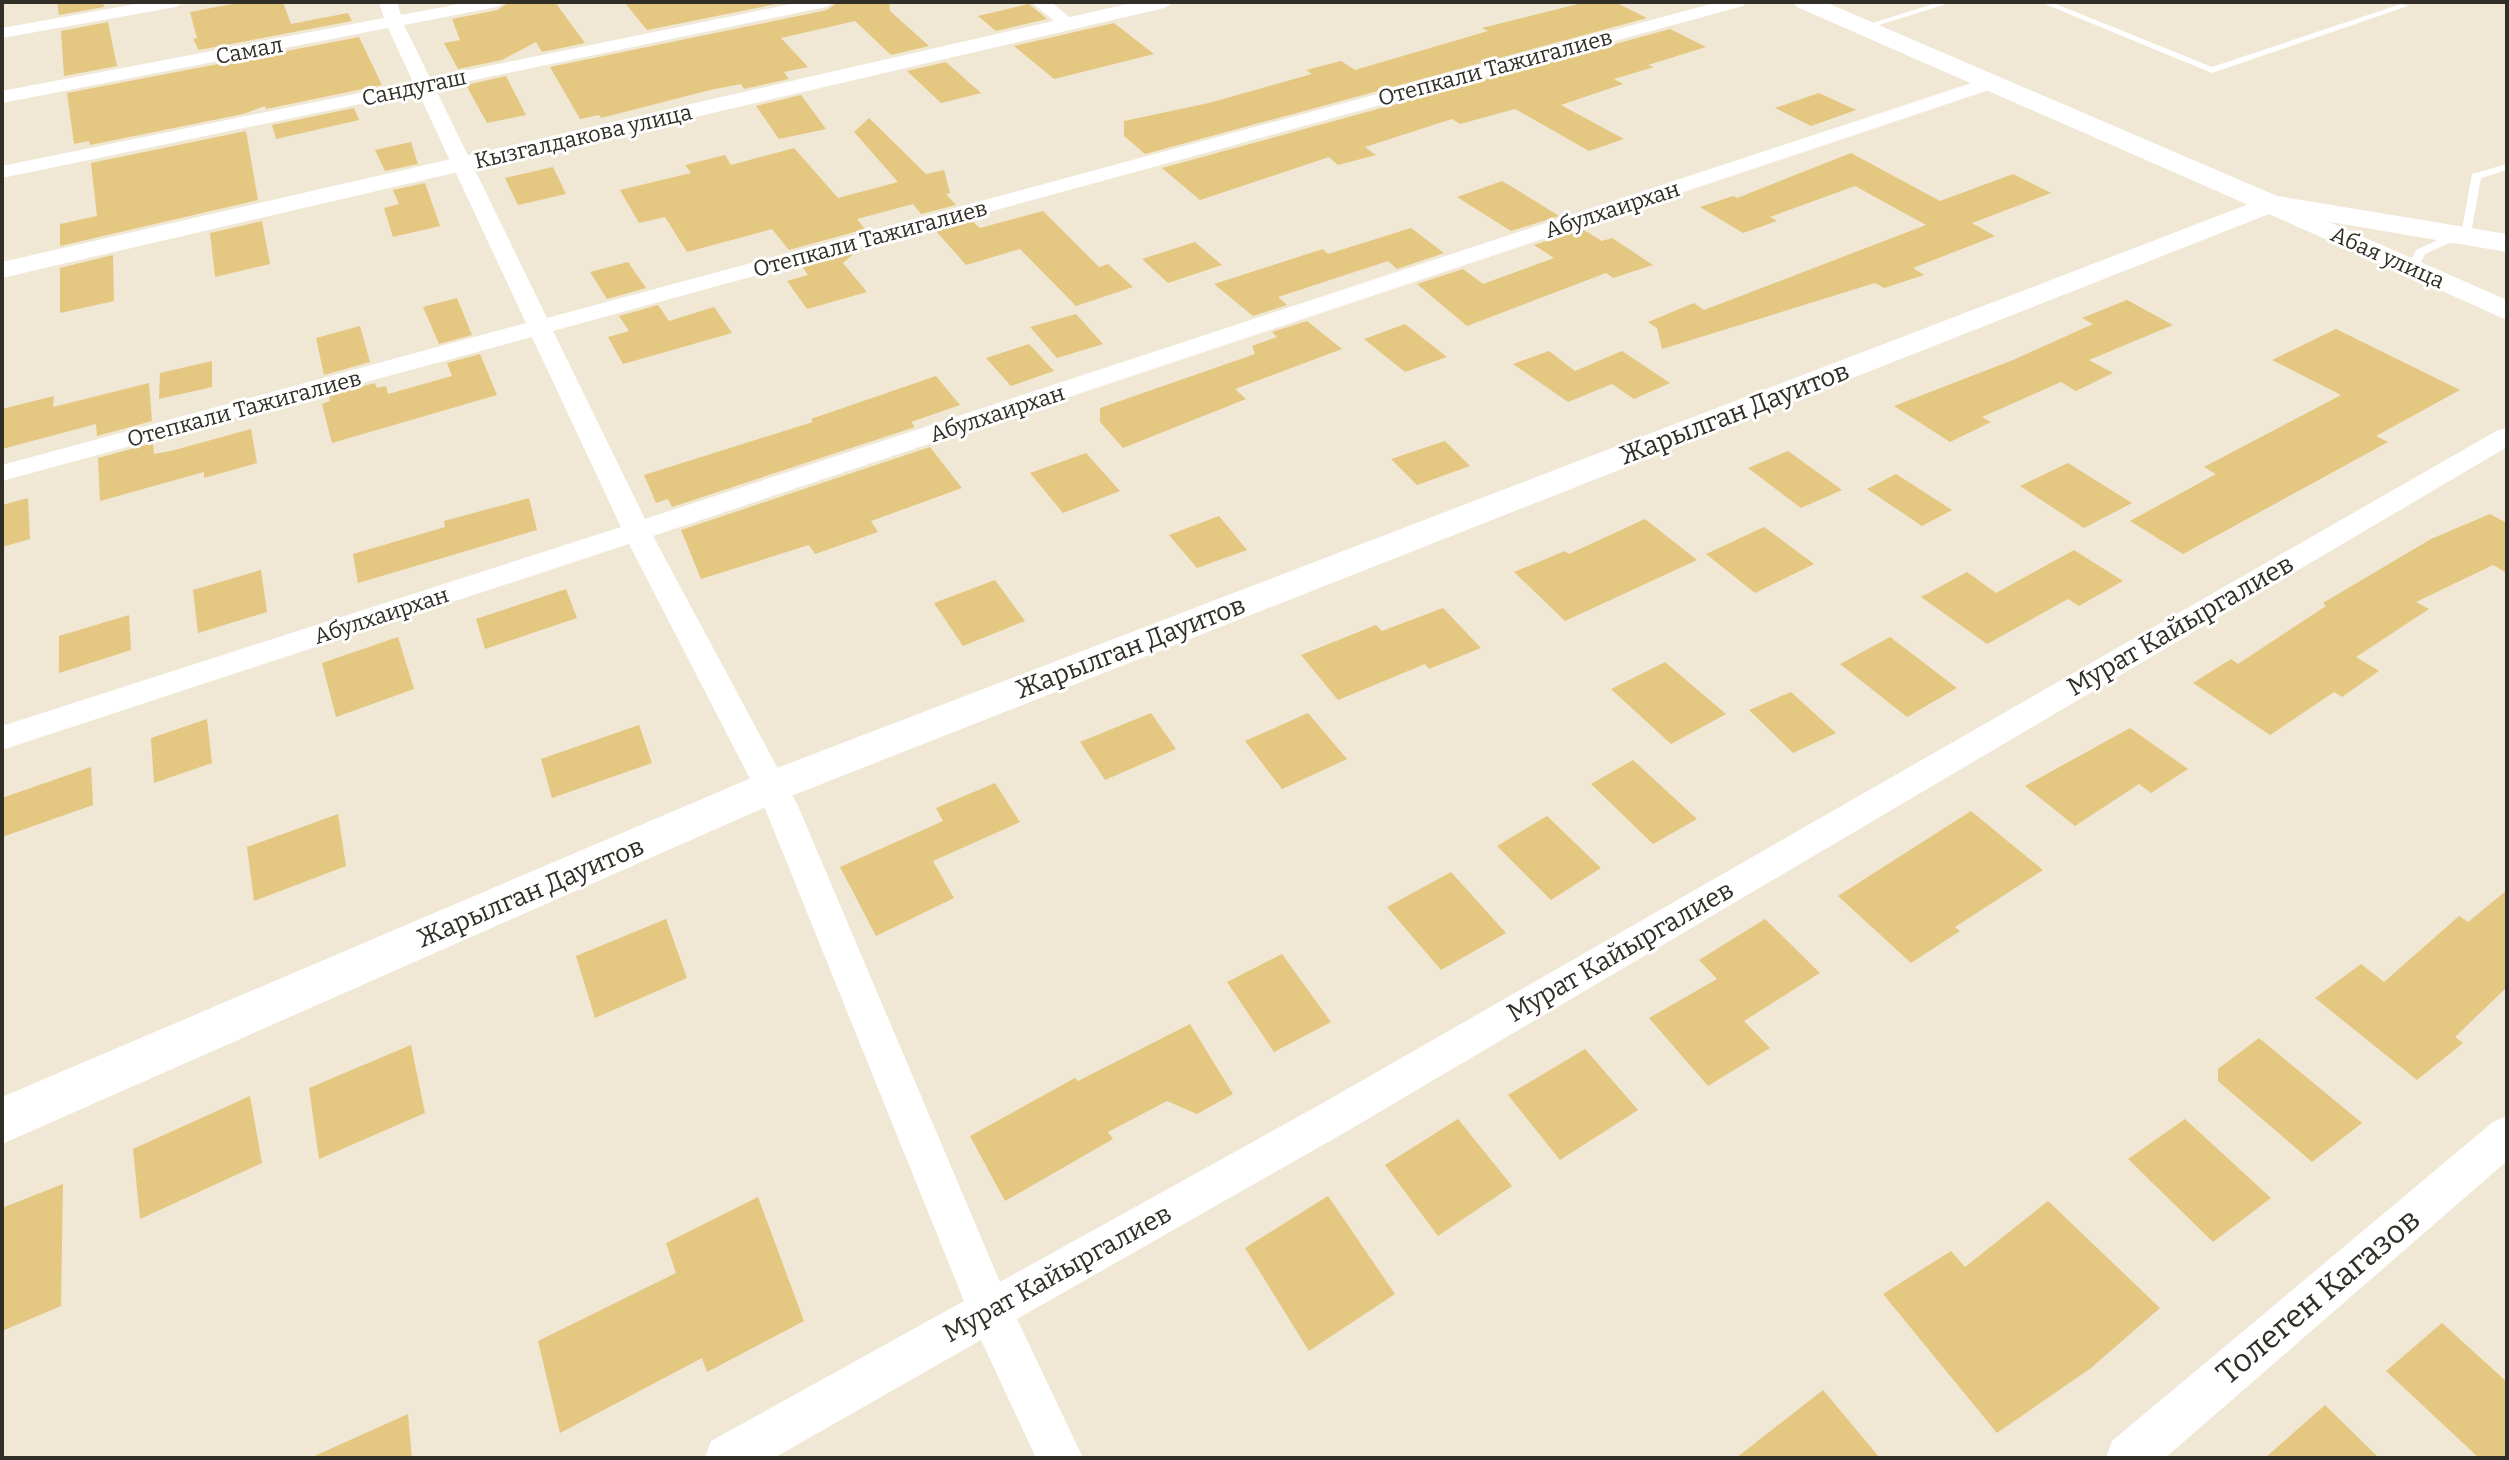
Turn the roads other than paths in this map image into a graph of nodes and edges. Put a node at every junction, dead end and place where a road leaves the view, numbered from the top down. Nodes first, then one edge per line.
1 (176, 2) edge
2 (388, 2) edge
3 (497, 2) edge
4 (826, 2) edge
5 (1040, 2) edge
6 (1164, 2) edge
7 (1737, 2) edge
8 (1805, 2) edge
9 (1949, 2) edge
10 (2044, 2) edge
11 (2397, 2) edge
12 (394, 22) junction
13 (1069, 24) junction
14 (1863, 27) junction
15 (2, 33) edge
16 (1991, 83) junction
17 (427, 85) junction
18 (2, 97) edge
19 (462, 163) junction
20 (2507, 167) edge
21 (2, 172) edge
22 (2270, 204) junction
23 (2466, 237) junction
24 (2507, 243) edge
25 (2413, 268) junction
26 (2, 270) edge
27 (2507, 311) edge
28 (541, 329) junction
29 (2507, 436) edge
30 (2, 473) edge
31 (637, 532) junction
32 (2, 738) edge
33 (771, 787) junction
34 (2, 1121) edge
35 (2507, 1135) edge
36 (990, 1311) junction
37 (728, 1458) edge
38 (1060, 1458) edge
39 (2129, 1458) edge

1 - 15 street
2 - 12 street
3 - 12 street, Самал
4 - 17 street, Сандугаш
5 - 13 street
6 - 13 street, Кызгалдакова улица
7 - 28 street, Отепкали Тажигалиев
8 - 14 main road
9 - 14 lane
10 - 11 lane
12 - 17 street
12 - 18 street, Самал
13 - 19 street, Кызгалдакова улица
14 - 16 main road
16 - 22 main road
16 - 31 street, Абулхаирхан
17 - 19 street
17 - 21 street, Сандугаш
19 - 26 street, Кызгалдакова улица
19 - 28 street
20 - 23 lane
22 - 23 main road
22 - 25 street, Абая улица
22 - 33 street, Жарылган Дауитов
23 - 24 main road
23 - 25 lane
25 - 27 street, Абая улица
28 - 30 street, Отепкали Тажигалиев
28 - 31 street
29 - 36 street, Мурат Кайыргалиев
31 - 32 street, Абулхаирхан
31 - 33 street
33 - 34 street, Жарылган Дауитов
33 - 36 street
35 - 39 street, Толеген Кагазов
36 - 37 street, Мурат Кайыргалиев
36 - 38 street

